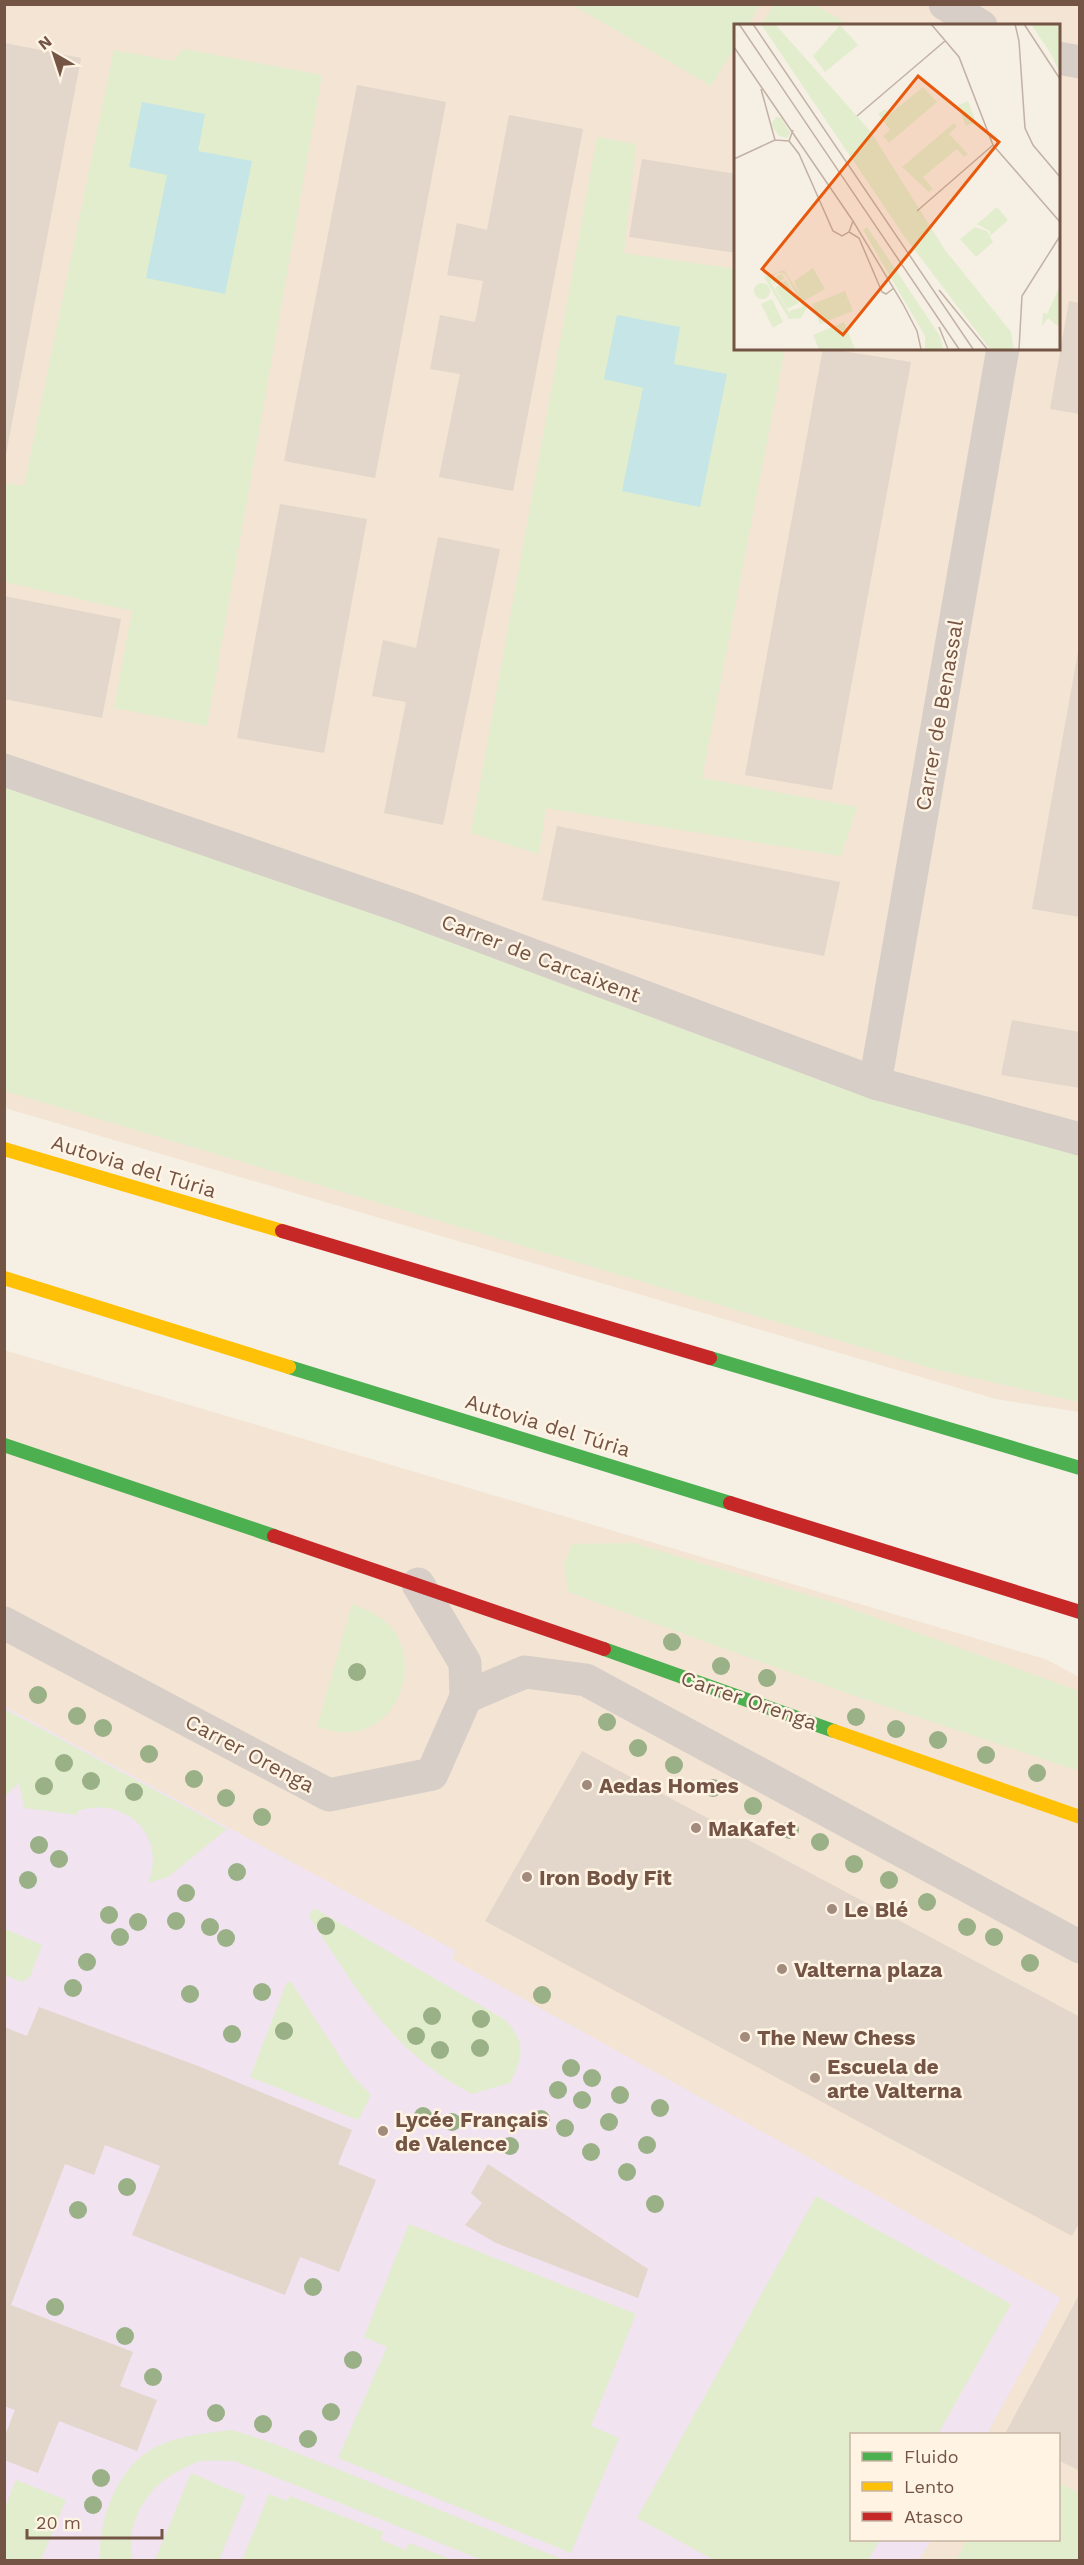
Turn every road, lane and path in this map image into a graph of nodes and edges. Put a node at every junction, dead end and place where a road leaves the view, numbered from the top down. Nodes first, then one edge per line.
1 (945, 4) edge
2 (978, 24) edge
3 (1060, 58) edge
4 (1080, 62) edge
5 (1003, 350) edge
6 (4, 770) edge
7 (875, 1083) junction
8 (1080, 1139) edge
9 (4, 1149) edge
10 (4, 1278) edge
11 (4, 1445) edge
12 (1080, 1468) edge
13 (418, 1584) junction
14 (1080, 1612) edge
15 (4, 1623) edge
16 (466, 1696) junction
17 (1080, 1817) edge
18 (1080, 1947) edge

1 - 2 street
3 - 4 street
5 - 7 street, Carrer de Benassal
6 - 7 street, Carrer de Carcaixent
7 - 8 street, Carrer de Carcaixent
9 - 12 main road, Autovia del Túria
10 - 14 main road, Autovia del Túria
11 - 13 main road, Carrer Orenga
13 - 16 street, Carrer Orenga
13 - 17 main road, Carrer Orenga
15 - 16 street, Carrer Orenga
16 - 18 street

